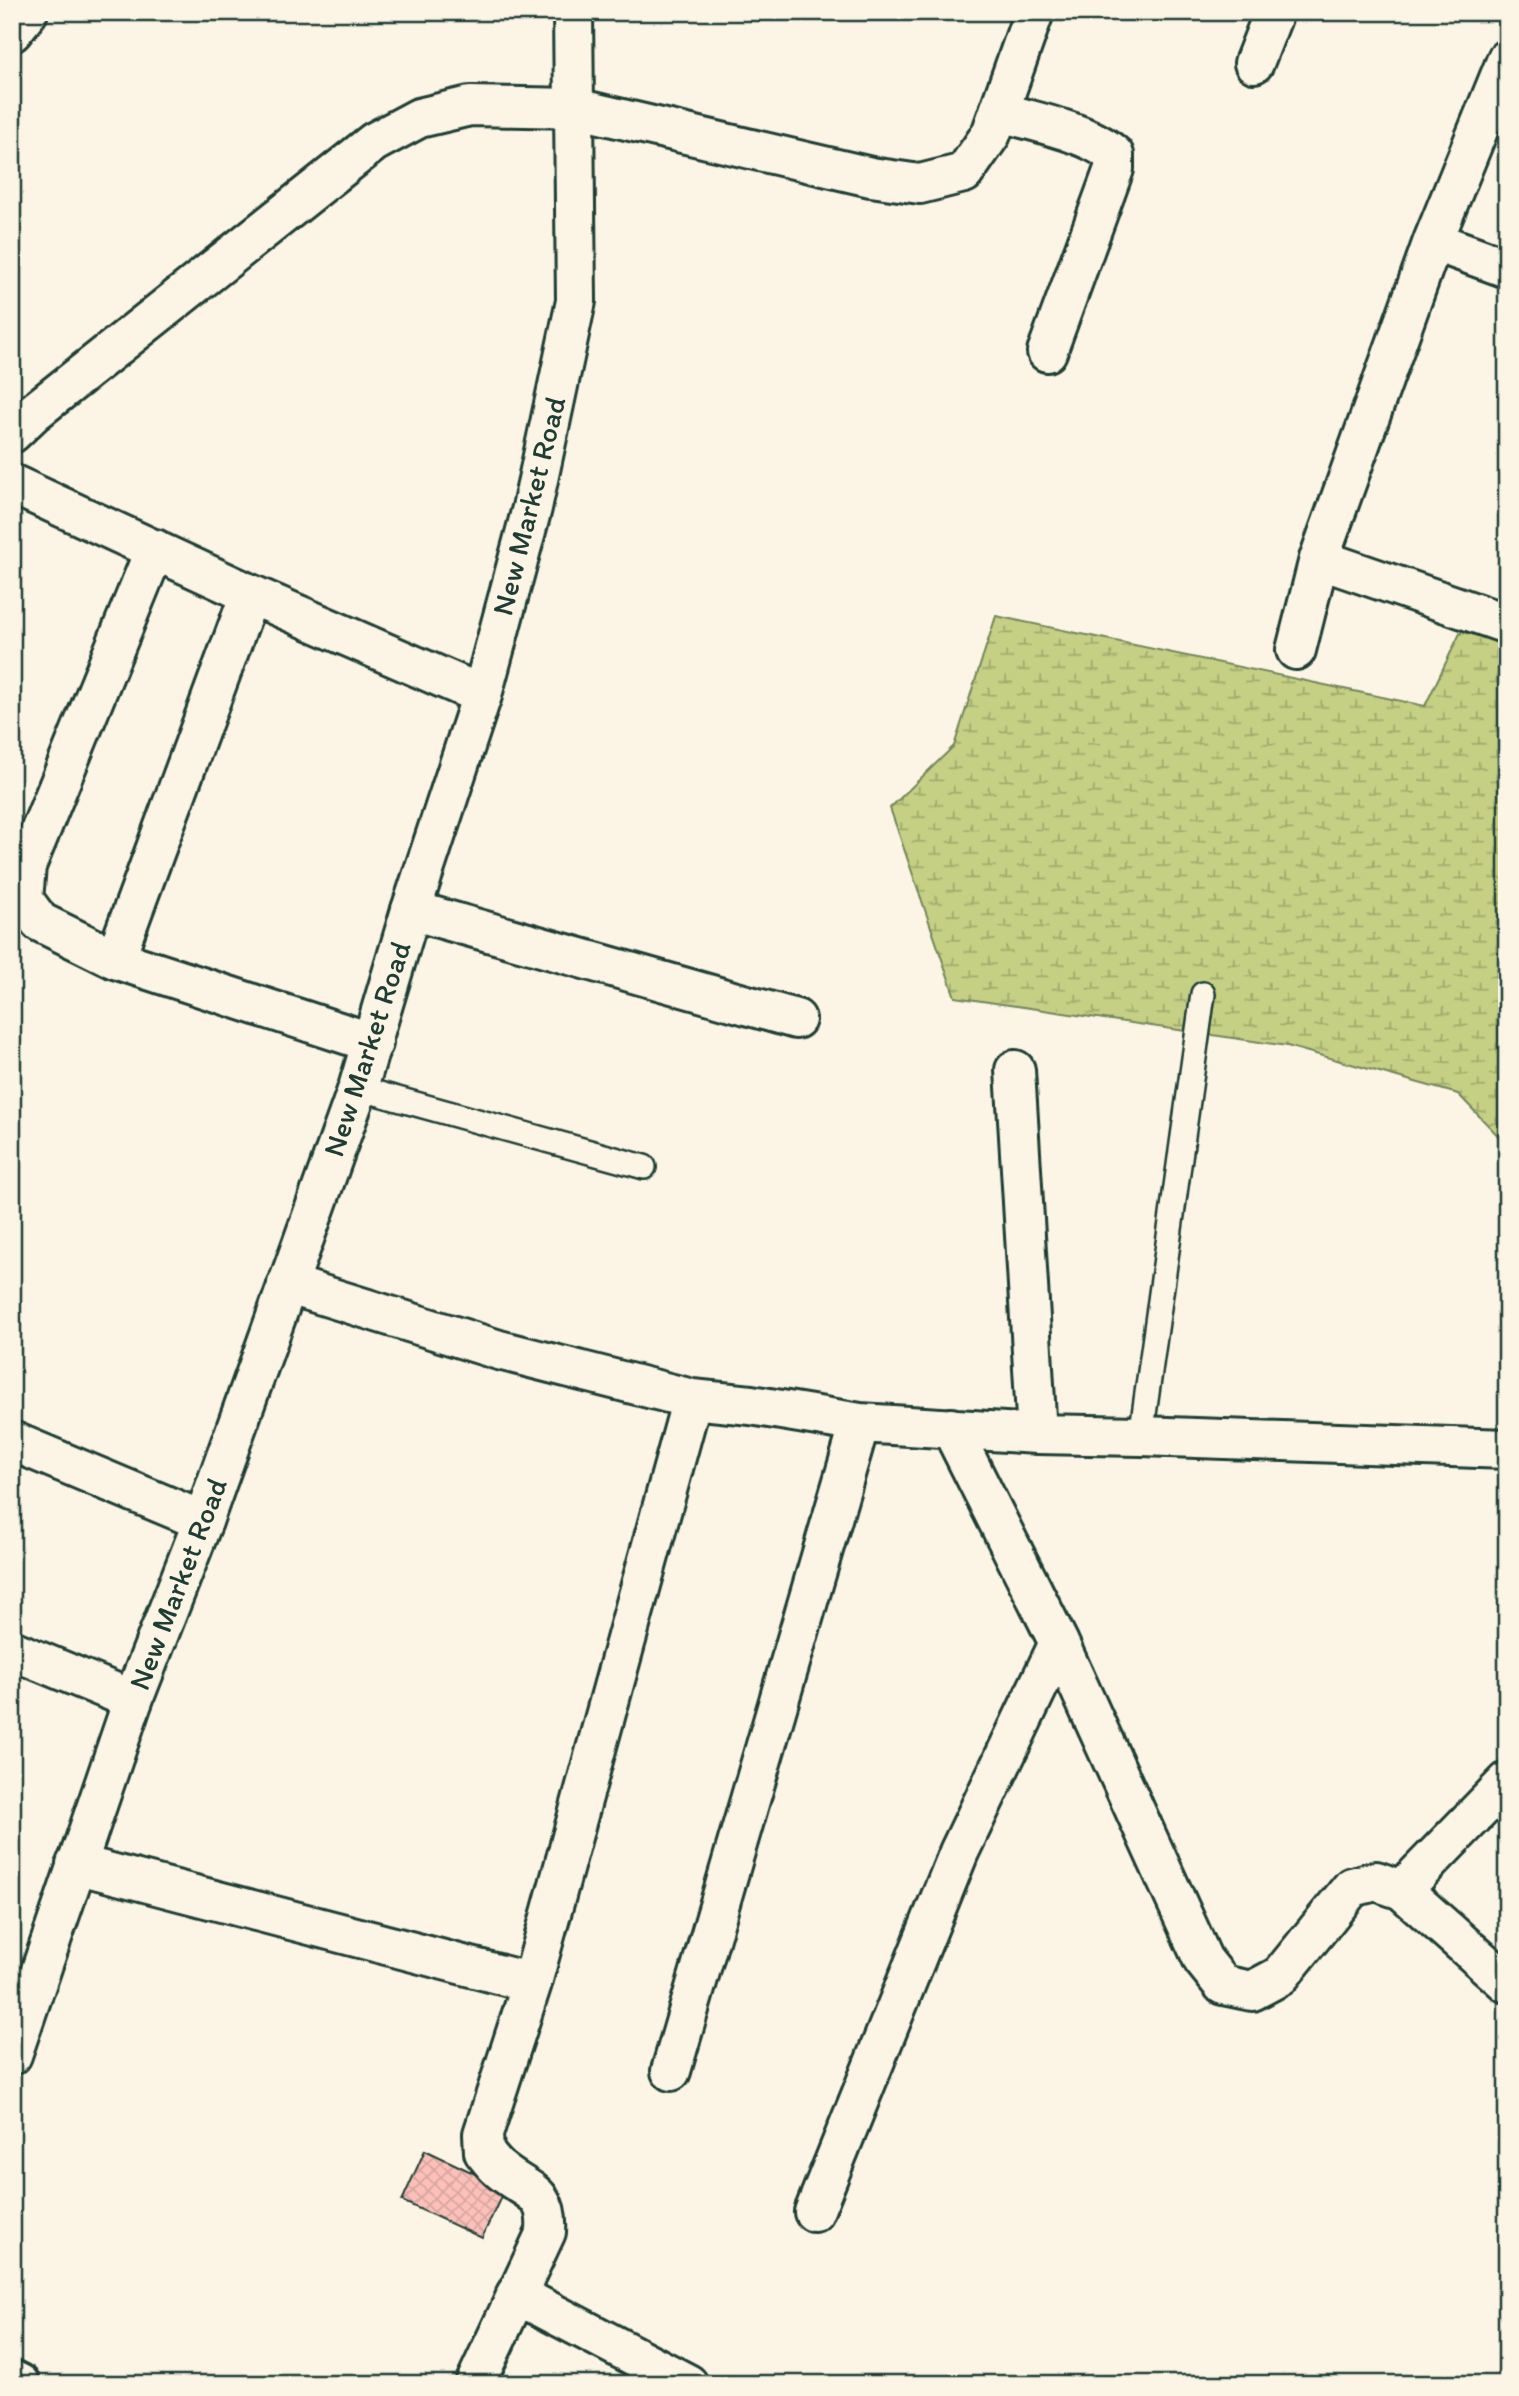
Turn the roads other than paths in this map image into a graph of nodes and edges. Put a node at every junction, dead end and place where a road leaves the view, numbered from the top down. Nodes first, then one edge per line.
1 (28, 12) edge
2 (573, 12) edge
3 (1034, 12) edge
4 (1273, 12) edge
5 (12, 32) edge
6 (1507, 59) edge
7 (1254, 63) dead end
8 (575, 108) junction
9 (1000, 111) junction
10 (1433, 241) junction
11 (1507, 268) edge
12 (1047, 352) dead end
13 (19, 412) edge
14 (16, 493) edge
15 (155, 549) junction
16 (1319, 559) junction
17 (250, 594) junction
18 (1507, 625) edge
19 (1296, 650) dead end
20 (482, 695) junction
21 (411, 910) junction
22 (115, 959) junction
23 (1203, 993) dead end
24 (796, 1019) dead end
25 (373, 1043) junction
26 (1015, 1070) dead end
27 (358, 1088) junction
28 (644, 1167) dead end
29 (287, 1284) junction
30 (692, 1399) junction
31 (860, 1423) junction
32 (951, 1429) junction
33 (1037, 1434) junction
34 (1141, 1436) junction
35 (12, 1441) edge
36 (1507, 1449) edge
37 (203, 1521) junction
38 (1059, 1643) junction
39 (12, 1650) edge
40 (133, 1700) junction
41 (1507, 1782) edge
42 (76, 1864) junction
43 (1402, 1890) junction
44 (531, 1983) junction
45 (1507, 1983) edge
46 (12, 2055) edge
47 (671, 2071) dead end
48 (814, 2212) dead end
49 (516, 2294) junction
50 (12, 2380) edge
51 (20, 2384) edge
52 (475, 2384) edge
53 (688, 2384) edge

1 - 5 street
2 - 8 street, New Market Road
3 - 9 street
4 - 7 street
6 - 10 street
8 - 9 street
8 - 13 street
8 - 20 street, New Market Road
9 - 12 street
10 - 11 street
10 - 16 street
14 - 15 street
15 - 17 street
15 - 22 street
16 - 18 street
16 - 19 street
17 - 20 street
17 - 22 street
20 - 21 street, New Market Road
21 - 24 street
21 - 25 street, New Market Road
22 - 25 street
23 - 34 lane
25 - 27 street, New Market Road
26 - 33 street
27 - 28 lane
27 - 29 street, New Market Road
29 - 30 street
29 - 37 street, New Market Road
30 - 31 street
30 - 44 street
31 - 32 street
31 - 47 street
32 - 33 street
32 - 38 street
33 - 34 street
34 - 36 street
35 - 37 street
37 - 40 street, New Market Road
38 - 43 street
38 - 48 street
39 - 40 street
40 - 42 street, New Market Road
41 - 43 street
42 - 44 street
42 - 46 street, New Market Road
43 - 45 street
44 - 49 street
49 - 52 street
49 - 53 street
50 - 51 street

